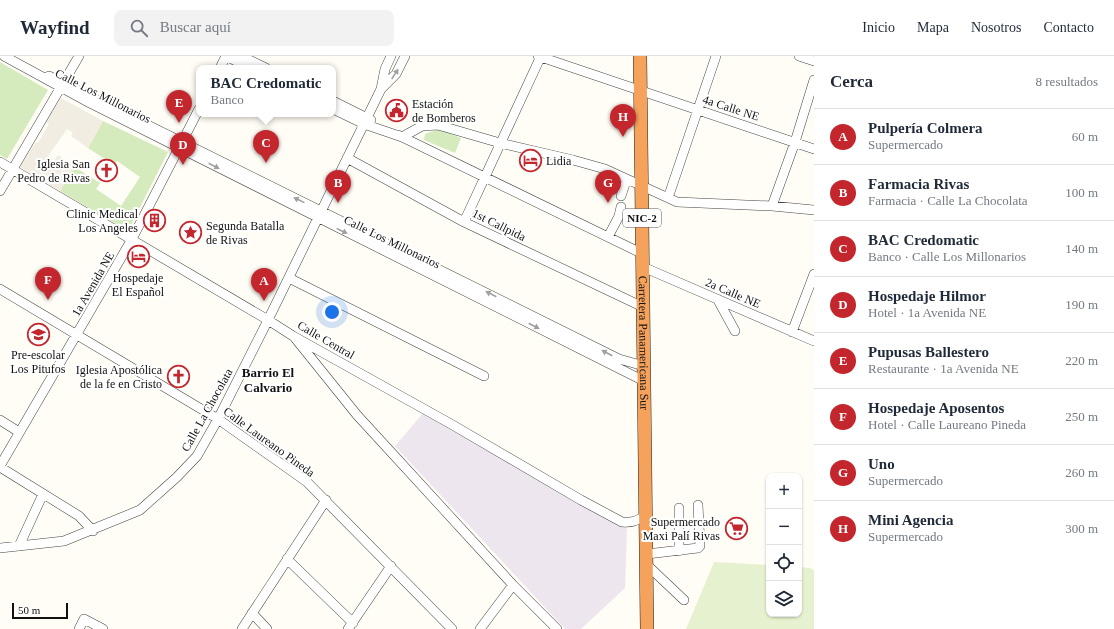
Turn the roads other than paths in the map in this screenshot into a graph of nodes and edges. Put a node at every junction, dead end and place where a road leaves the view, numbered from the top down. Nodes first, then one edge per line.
1 (4, 56) edge
2 (9, 56) edge
3 (79, 56) edge
4 (226, 56) edge
5 (241, 56) edge
6 (391, 56) edge
7 (405, 56) edge
8 (540, 56) edge
9 (640, 56) edge
10 (716, 56) edge
11 (799, 56) edge
12 (814, 62) edge
13 (222, 65) edge
14 (244, 65) edge
15 (260, 65) edge
16 (814, 80) edge
17 (62, 86) junction
18 (381, 89) junction
19 (640, 90) junction
20 (336, 103) edge
21 (336, 110) edge
22 (698, 110) junction
23 (196, 115) edge
24 (365, 121) junction
25 (402, 137) junction
26 (795, 142) junction
27 (500, 143) junction
28 (181, 145) junction
29 (814, 148) edge
30 (347, 158) junction
31 (0, 162) edge
32 (13, 170) junction
33 (485, 178) junction
34 (626, 181) junction
35 (642, 187) junction
36 (0, 191) edge
37 (621, 196) dead end
38 (668, 198) junction
39 (772, 206) junction
40 (621, 207) dead end
41 (814, 210) edge
42 (320, 215) junction
43 (464, 222) junction
44 (608, 237) junction
45 (132, 239) junction
46 (643, 261) junction
47 (814, 274) edge
48 (289, 278) junction
49 (0, 289) edge
50 (718, 300) junction
51 (643, 307) junction
52 (268, 320) junction
53 (735, 331) dead end
54 (792, 332) junction
55 (77, 335) junction
56 (293, 336) junction
57 (814, 341) edge
58 (644, 366) junction
59 (484, 376) dead end
60 (644, 381) junction
61 (218, 419) junction
62 (0, 420) edge
63 (19, 432) junction
64 (0, 467) edge
65 (43, 494) junction
66 (326, 500) junction
67 (698, 505) dead end
68 (679, 508) dead end
69 (644, 516) junction
70 (93, 531) junction
71 (18, 546) junction
72 (0, 548) edge
73 (679, 551) junction
74 (287, 559) junction
75 (647, 560) junction
76 (391, 566) junction
77 (513, 585) junction
78 (684, 600) dead end
79 (252, 613) junction
80 (350, 626) edge
81 (79, 629) edge
82 (103, 629) edge
83 (242, 629) edge
84 (267, 629) edge
85 (452, 629) edge
86 (480, 629) edge
87 (557, 629) edge
88 (647, 629) edge

1 - 17 street, Calle Los Millonarios
2 - 17 street, Calle Los Millonarios
3 - 17 street
4 - 13 street
4 - 14 street
5 - 15 street
6 - 18 street, Calle La Chocolata
18 -> 7 street, Calle La Chocolata
8 - 19 street, 4a Calle NE
8 - 27 street
9 - 19 highway, Carretera Panamericana Sur / NIC-2
10 - 22 street
11 - 12 street
16 - 26 street
17 - 28 street, Calle Los Millonarios
17 - 32 street
18 - 24 street, Calle La Chocolata
19 - 22 street, 4a Calle NE
19 - 35 highway, Carretera Panamericana Sur / NIC-2
20 - 24 street
21 - 24 street
22 - 26 street, 4a Calle NE
22 - 38 street
23 - 28 street, 1a Avenida NE
24 - 25 street, 2a Calle NE
24 - 30 street, Calle La Chocolata
25 - 27 street
25 - 33 street, 2a Calle NE
26 - 29 street, 4a Calle NE
26 - 39 street
27 - 33 street
27 - 34 street
28 - 42 street, Calle Los Millonarios
28 - 45 street, 1a Avenida NE
30 - 42 street, Calle La Chocolata
30 - 43 street, 1st Callpida
31 - 32 street, Calle Central
32 - 36 street
32 - 45 street, Calle Central
33 - 43 street
33 - 44 street, 2a Calle NE
34 - 35 street
34 - 37 street
35 - 38 street
35 - 46 highway, Carretera Panamericana Sur / NIC-2
38 - 39 street
39 - 41 street
40 - 44 street
42 - 48 street, Calle La Chocolata
58 -> 42 street, Calle Los Millonarios
42 -> 60 street, Calle Los Millonarios
43 - 51 street, 1st Callpida
44 - 46 street, 2a Calle NE
45 - 52 street, Calle Central
45 - 55 street, 1a Avenida NE
46 - 50 street, 2a Calle NE
46 - 51 highway, Carretera Panamericana Sur / NIC-2
47 - 54 street
48 - 52 street, Calle La Chocolata
48 - 59 street
49 - 55 street, Calle Laureano Pineda
50 - 53 street
50 - 54 street, 2a Calle NE
51 - 58 highway, Carretera Panamericana Sur / NIC-2
52 - 56 street, Calle Central
52 - 61 street, Calle La Chocolata
54 - 57 street, 2a Calle NE
55 - 61 street, Calle Laureano Pineda
55 - 63 street, 1a Avenida NE
56 - 69 street, Calle Central
56 - 77 street
58 - 60 highway, Carretera Panamericana Sur / NIC-2
60 - 69 highway, Carretera Panamericana Sur / NIC-2
61 - 66 street, Calle Laureano Pineda
61 - 70 street, Calle La Chocolata
62 - 63 street
63 - 64 street, 1a Avenida NE
64 - 65 street
65 - 70 street
65 - 71 street
66 - 74 street
66 - 76 street, Calle Laureano Pineda
67 - 73 street
68 - 73 street
69 - 75 highway, Carretera Panamericana Sur / NIC-2
70 - 71 street, Calle La Chocolata
71 - 72 street, Calle La Chocolata
73 - 75 street
74 - 79 street
74 - 80 street
75 - 78 street
75 - 88 highway, Carretera Panamericana Sur / NIC-2
76 - 80 street
76 - 85 street, Calle Laureano Pineda
77 - 86 street
77 - 87 street
79 - 83 street
79 - 84 street
81 - 82 street

